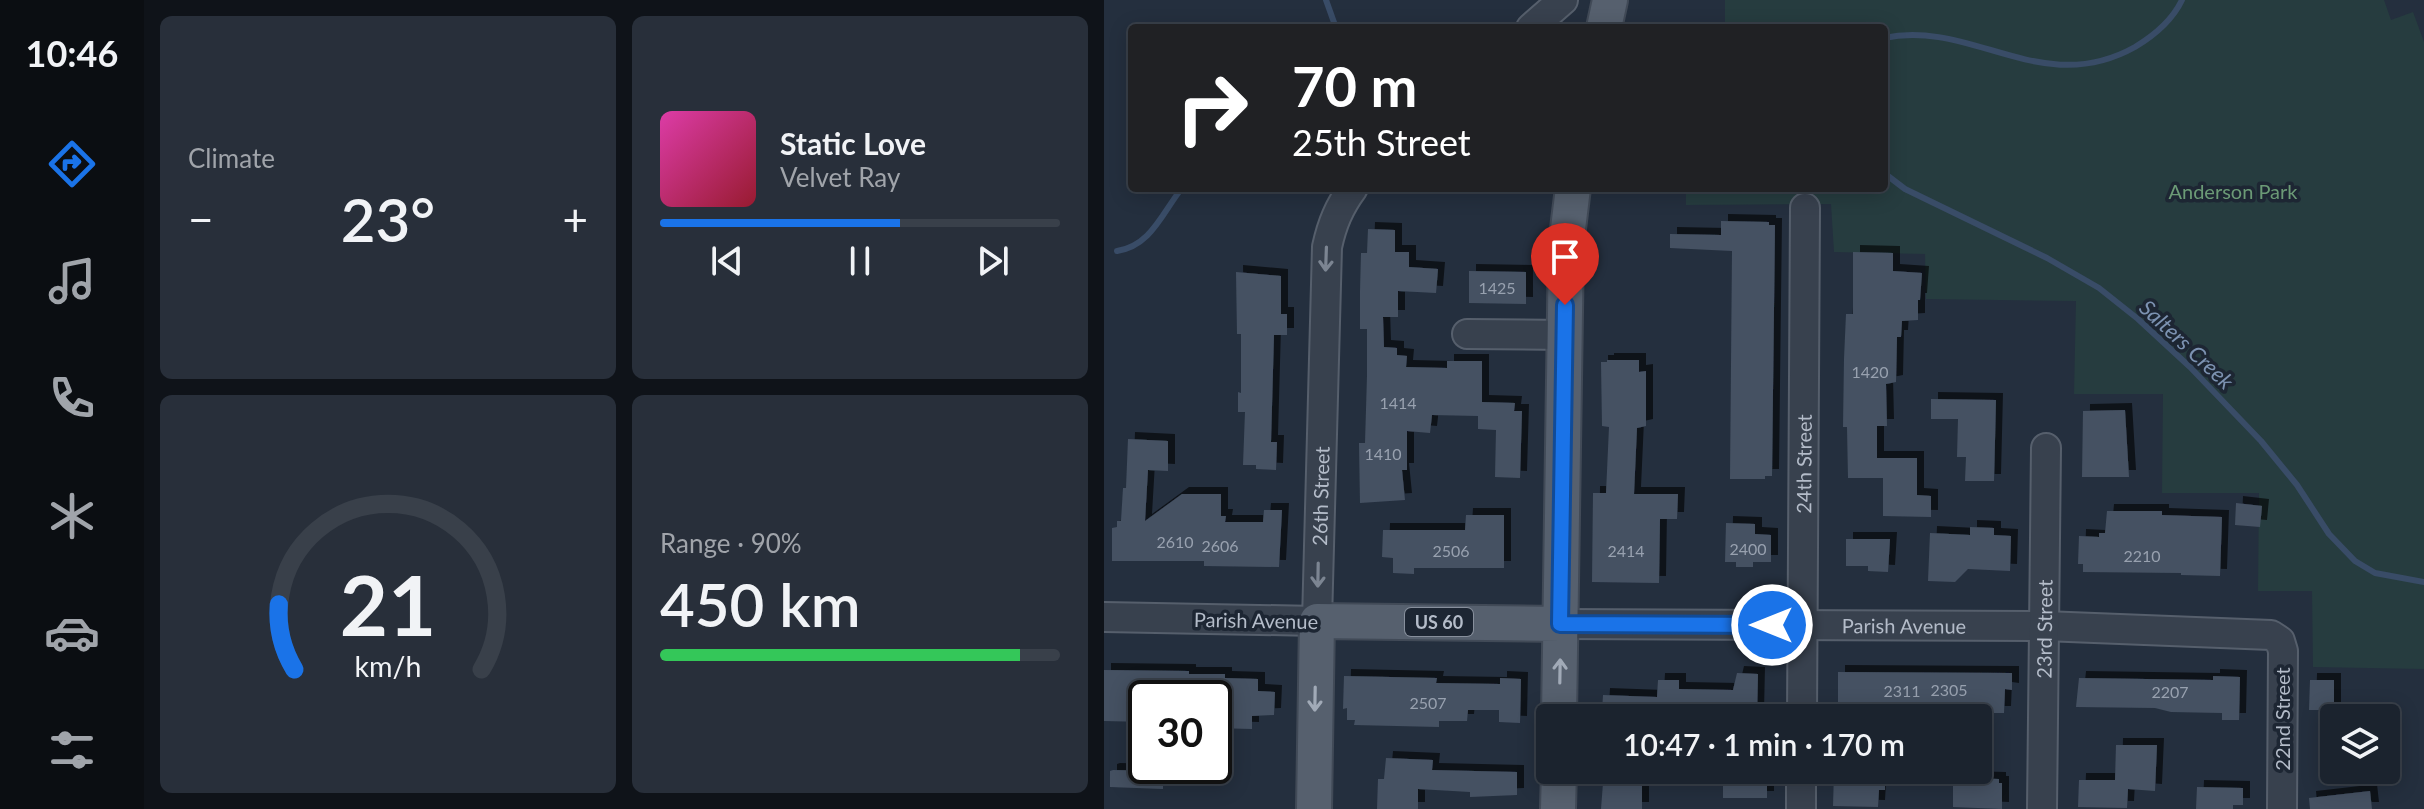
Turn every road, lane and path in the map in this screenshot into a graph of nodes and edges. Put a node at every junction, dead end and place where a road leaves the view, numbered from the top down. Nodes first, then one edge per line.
1 (1563, 0) edge
2 (1610, 0) edge
3 (1536, 24) edge
4 (1605, 24) edge
5 (1350, 192) edge
6 (1573, 192) edge
7 (1805, 208) dead end
8 (1467, 334) dead end
9 (1565, 335) junction
10 (2046, 448) dead end
11 (1104, 617) edge
12 (1317, 621) junction
13 (1560, 624) junction
14 (1803, 625) junction
15 (2044, 626) junction
16 (2271, 635) joint
17 (1559, 704) edge
18 (1802, 704) edge
19 (1559, 784) edge
20 (1801, 784) edge
21 (1314, 809) edge
22 (1558, 809) edge
23 (1801, 809) edge
24 (2042, 809) edge
25 (2282, 809) edge

1 - 3 street
2 - 4 main road
5 -> 12 street, 26th Street
6 - 9 main road
7 - 14 street, 24th Street
8 - 9 street
9 - 13 main road
10 - 15 street, 23rd Street
11 - 12 street, Parish Avenue
12 - 13 main road, Parish Avenue / US 60
12 -> 21 main road, 26th Street
13 - 14 street, Parish Avenue
17 -> 13 main road
14 - 15 street, Parish Avenue
14 - 18 street, 24th Street
15 - 16 street, Parish Avenue
15 - 24 street, 23rd Street
16 - 25 street, 22nd Street
19 - 22 main road
20 - 23 street

